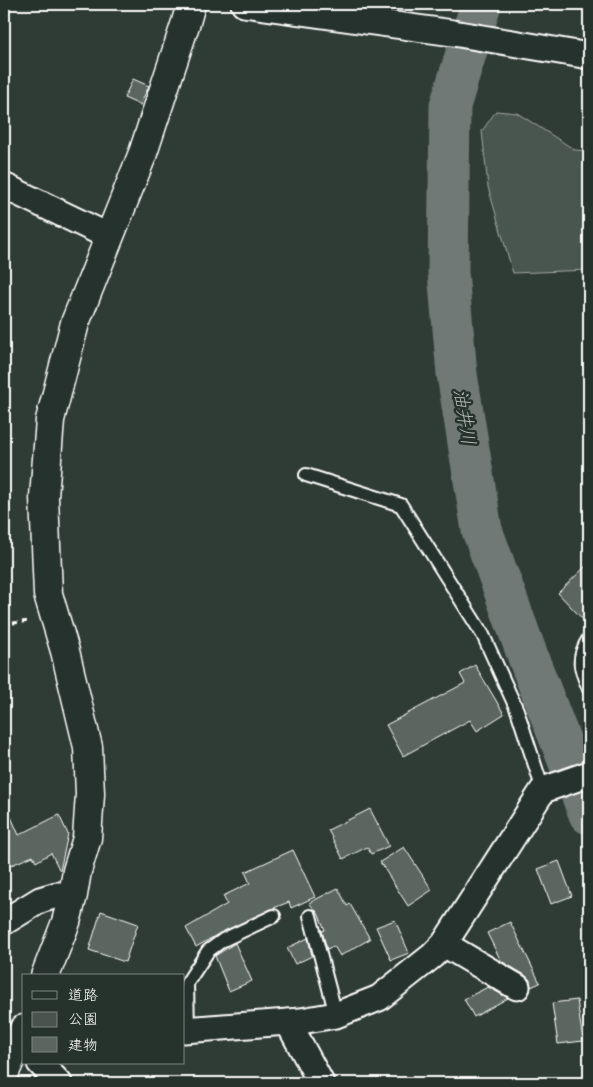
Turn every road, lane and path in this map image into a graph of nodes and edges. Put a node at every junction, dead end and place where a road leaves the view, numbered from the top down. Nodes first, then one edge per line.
1 (191, 4) edge
2 (244, 4) edge
3 (589, 56) edge
4 (4, 186) edge
5 (110, 237) junction
6 (306, 475) dead end
7 (589, 638) edge
8 (589, 689) edge
9 (578, 778) edge
10 (543, 790) junction
11 (73, 895) junction
12 (274, 916) dead end
13 (310, 916) dead end
14 (4, 922) edge
15 (444, 944) junction
16 (46, 974) edge
17 (517, 987) dead end
18 (336, 1015) junction
19 (288, 1022) junction
20 (186, 1030) edge
21 (22, 1041) edge
22 (4, 1074) edge
23 (321, 1083) edge

1 - 5 street
2 - 3 street
4 - 5 street
5 - 11 street
6 - 10 lane
7 - 8 lane
9 - 10 street
10 - 15 street
11 - 14 street
11 - 16 street
12 - 20 lane
13 - 18 lane
15 - 17 street
15 - 18 street
18 - 19 street
19 - 20 street
19 - 23 street
21 - 22 street

